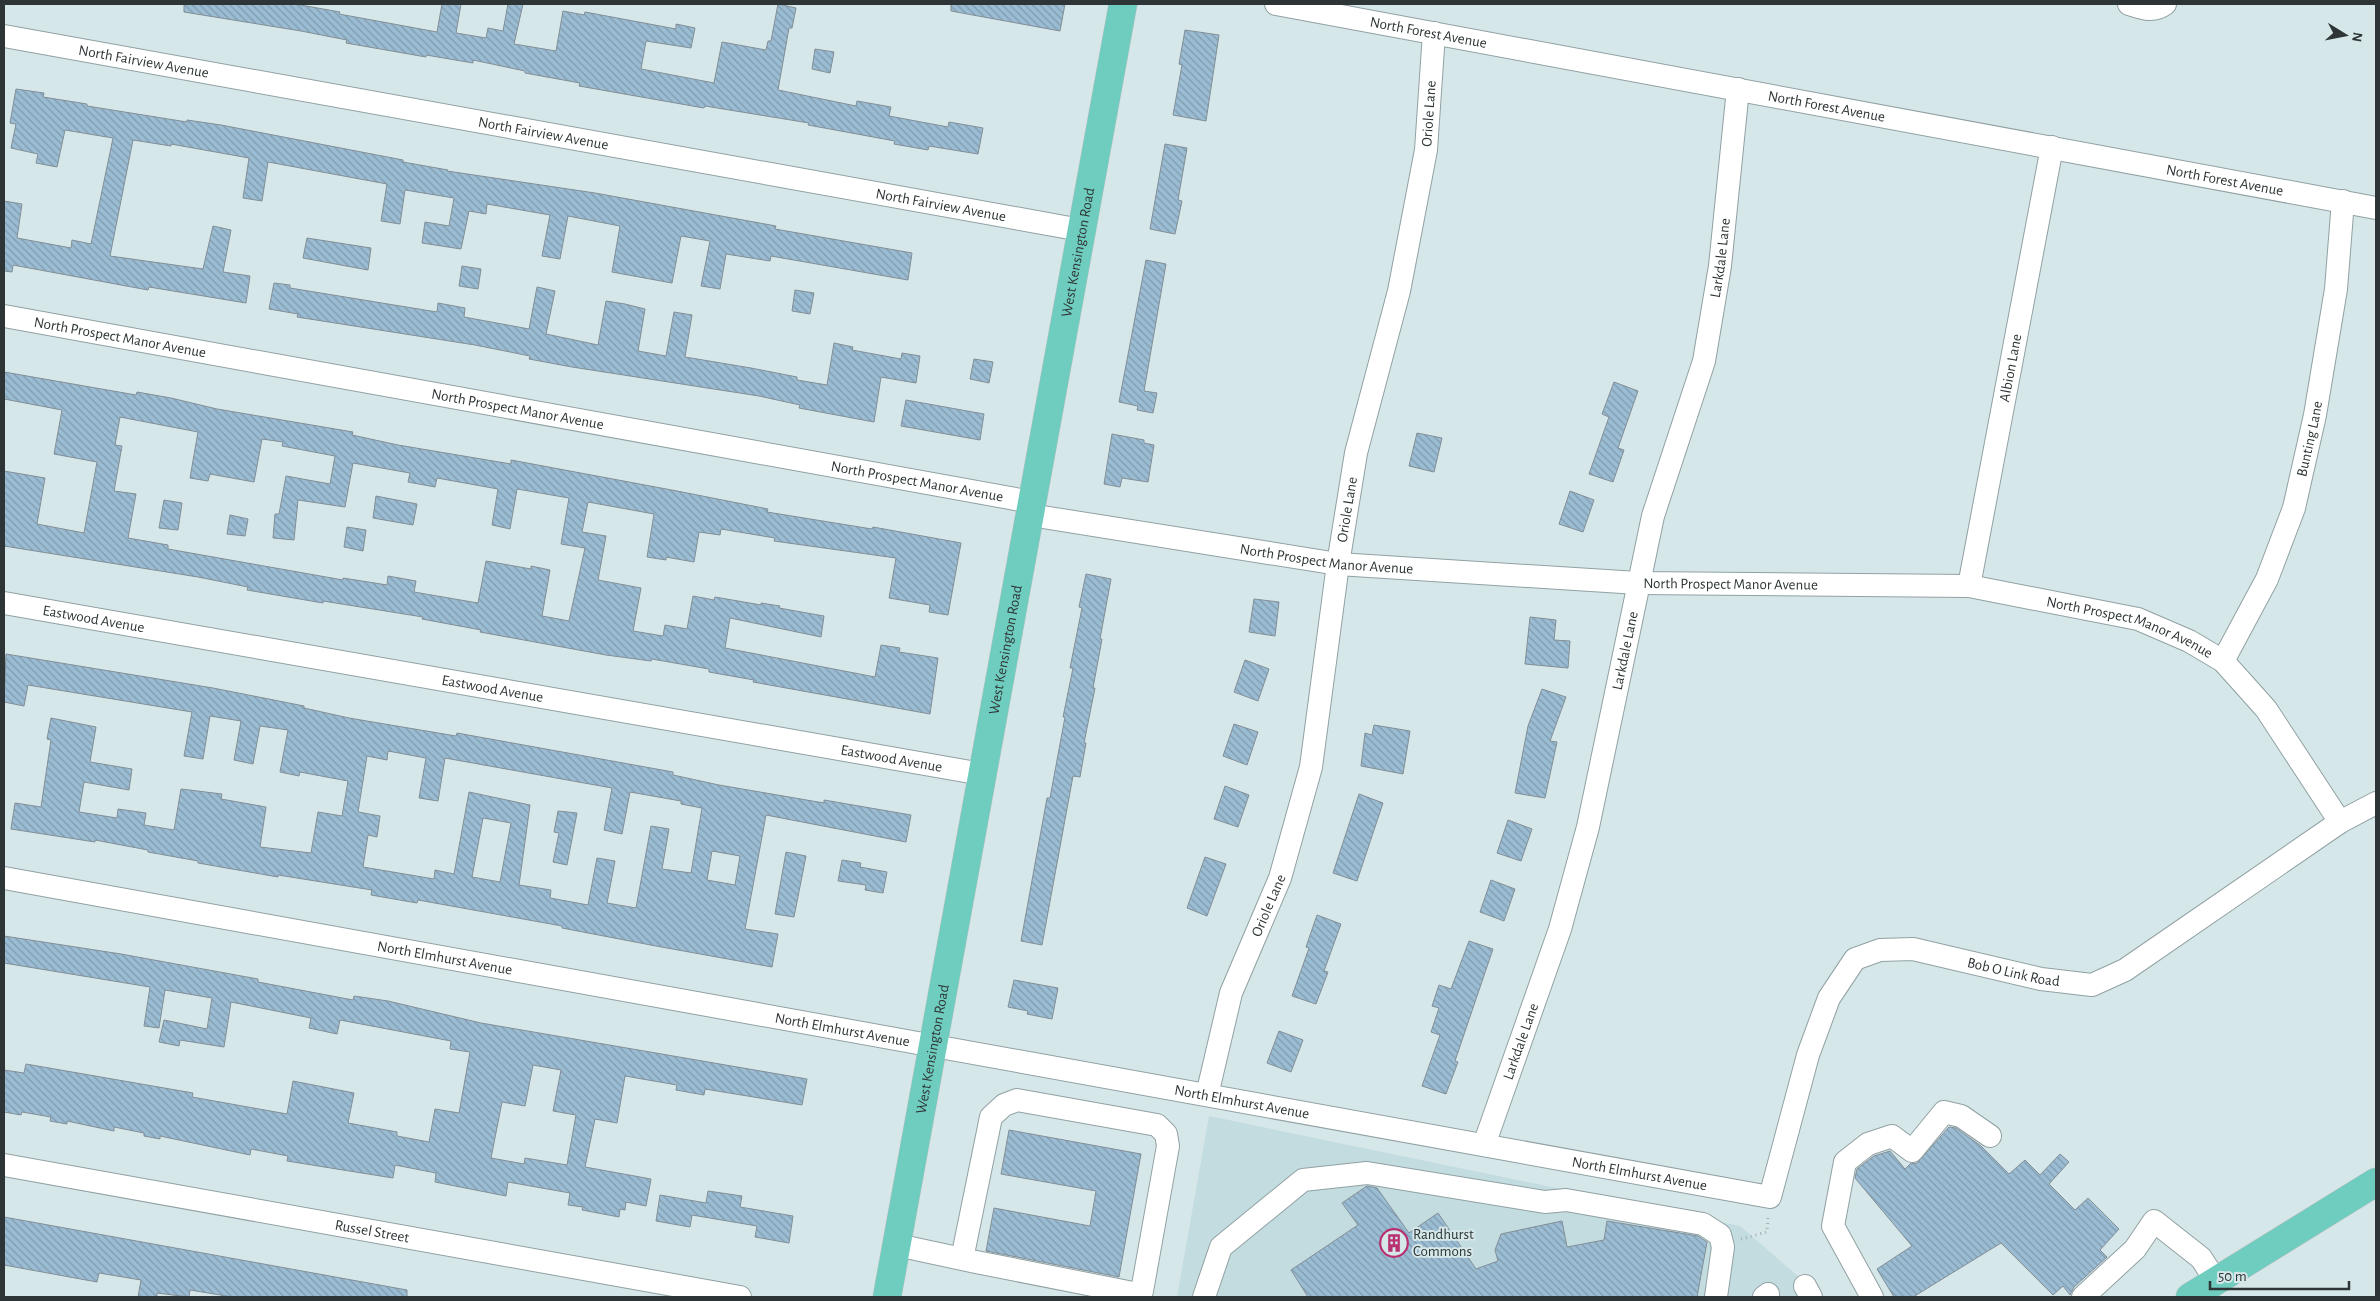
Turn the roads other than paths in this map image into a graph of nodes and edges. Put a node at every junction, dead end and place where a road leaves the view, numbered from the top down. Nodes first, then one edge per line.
1 (1123, 4) edge
2 (1276, 4) edge
3 (2129, 4) edge
4 (2165, 4) edge
5 (1434, 33) junction
6 (4, 36) edge
7 (1738, 89) junction
8 (2052, 148) junction
9 (2343, 201) junction
10 (2376, 208) edge
11 (1082, 230) junction
12 (4, 316) edge
13 (1031, 508) junction
14 (1338, 564) junction
15 (1638, 583) junction
16 (1969, 586) junction
17 (4, 603) edge
18 (2223, 661) junction
19 (982, 774) junction
20 (2376, 803) edge
21 (2340, 822) junction
22 (4, 878) edge
23 (933, 1046) junction
24 (1207, 1095) junction
25 (1990, 1136) dead end
26 (1484, 1145) junction
27 (4, 1165) edge
28 (2376, 1182) edge
29 (1770, 1197) joint
30 (897, 1245) junction
31 (962, 1259) junction
32 (2216, 1281) junction
33 (740, 1297) edge
34 (887, 1297) edge
35 (1204, 1297) edge
36 (1716, 1297) edge
37 (1872, 1297) edge
38 (2083, 1297) edge
39 (2190, 1297) edge

1 - 11 main road, West Kensington Road
2 - 5 street, North Forest Avenue
3 - 4 street
5 - 7 street, North Forest Avenue
5 - 14 street, Oriole Lane
6 - 11 street, North Fairview Avenue
7 - 8 street, North Forest Avenue
7 - 15 street, Larkdale Lane
8 - 9 street, North Forest Avenue
8 - 16 street, Albion Lane
9 - 10 street, North Forest Avenue
9 - 18 street, Bunting Lane
11 - 13 main road, West Kensington Road
12 - 13 street, North Prospect Manor Avenue
13 - 14 street, North Prospect Manor Avenue
13 - 19 main road, West Kensington Road
14 - 15 street, North Prospect Manor Avenue
14 - 24 street, Oriole Lane
15 - 16 street, North Prospect Manor Avenue
15 - 26 street, Larkdale Lane
16 - 18 street, North Prospect Manor Avenue
17 - 19 street, Eastwood Avenue
18 - 21 street, North Prospect Manor Avenue
19 - 23 main road, West Kensington Road
20 - 21 street, Bob O Link Road
21 - 29 street, Bob O Link Road
22 - 23 street, North Elmhurst Avenue
23 - 24 street, North Elmhurst Avenue
23 - 30 main road, West Kensington Road
24 - 26 street, North Elmhurst Avenue
25 - 37 street
26 - 29 street, North Elmhurst Avenue
27 - 33 street, Russel Street
28 - 32 main road
30 - 31 street
30 - 34 main road, West Kensington Road
31 - 31 street
32 - 38 street
32 - 39 main road
35 - 36 street

